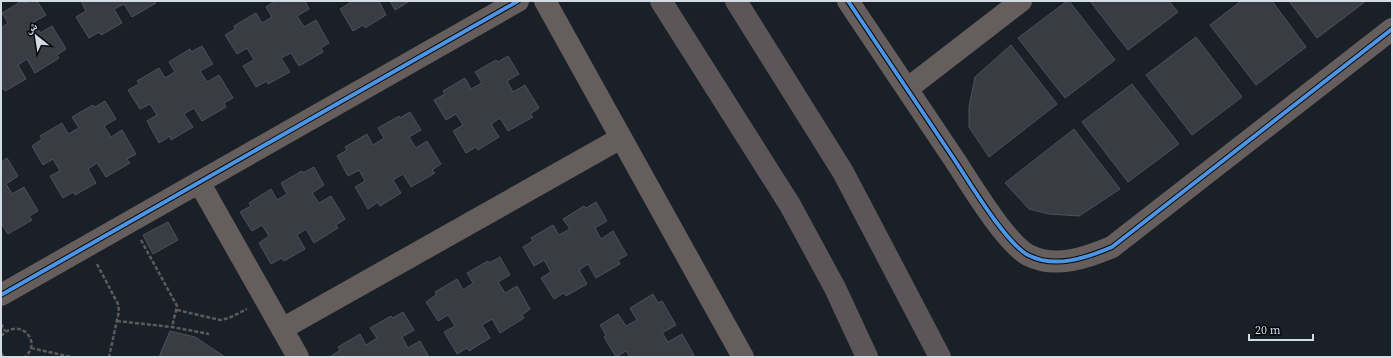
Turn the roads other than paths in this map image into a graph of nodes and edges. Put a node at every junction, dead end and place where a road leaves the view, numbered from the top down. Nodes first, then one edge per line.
1 (518, 1) edge
2 (545, 1) edge
3 (661, 1) edge
4 (736, 1) edge
5 (848, 1) edge
6 (1021, 1) edge
7 (1392, 29) edge
8 (907, 89) junction
9 (621, 138) junction
10 (199, 182) junction
11 (1, 295) edge
12 (282, 329) junction
13 (298, 357) edge
14 (743, 357) edge
15 (867, 357) edge
16 (940, 357) edge

1 - 10 street
2 - 9 street
3 - 15 main road
4 - 16 main road
5 - 8 street
6 - 8 street
7 - 8 street
9 - 12 street
9 - 14 street
10 - 11 street
10 - 12 street
12 - 13 street

